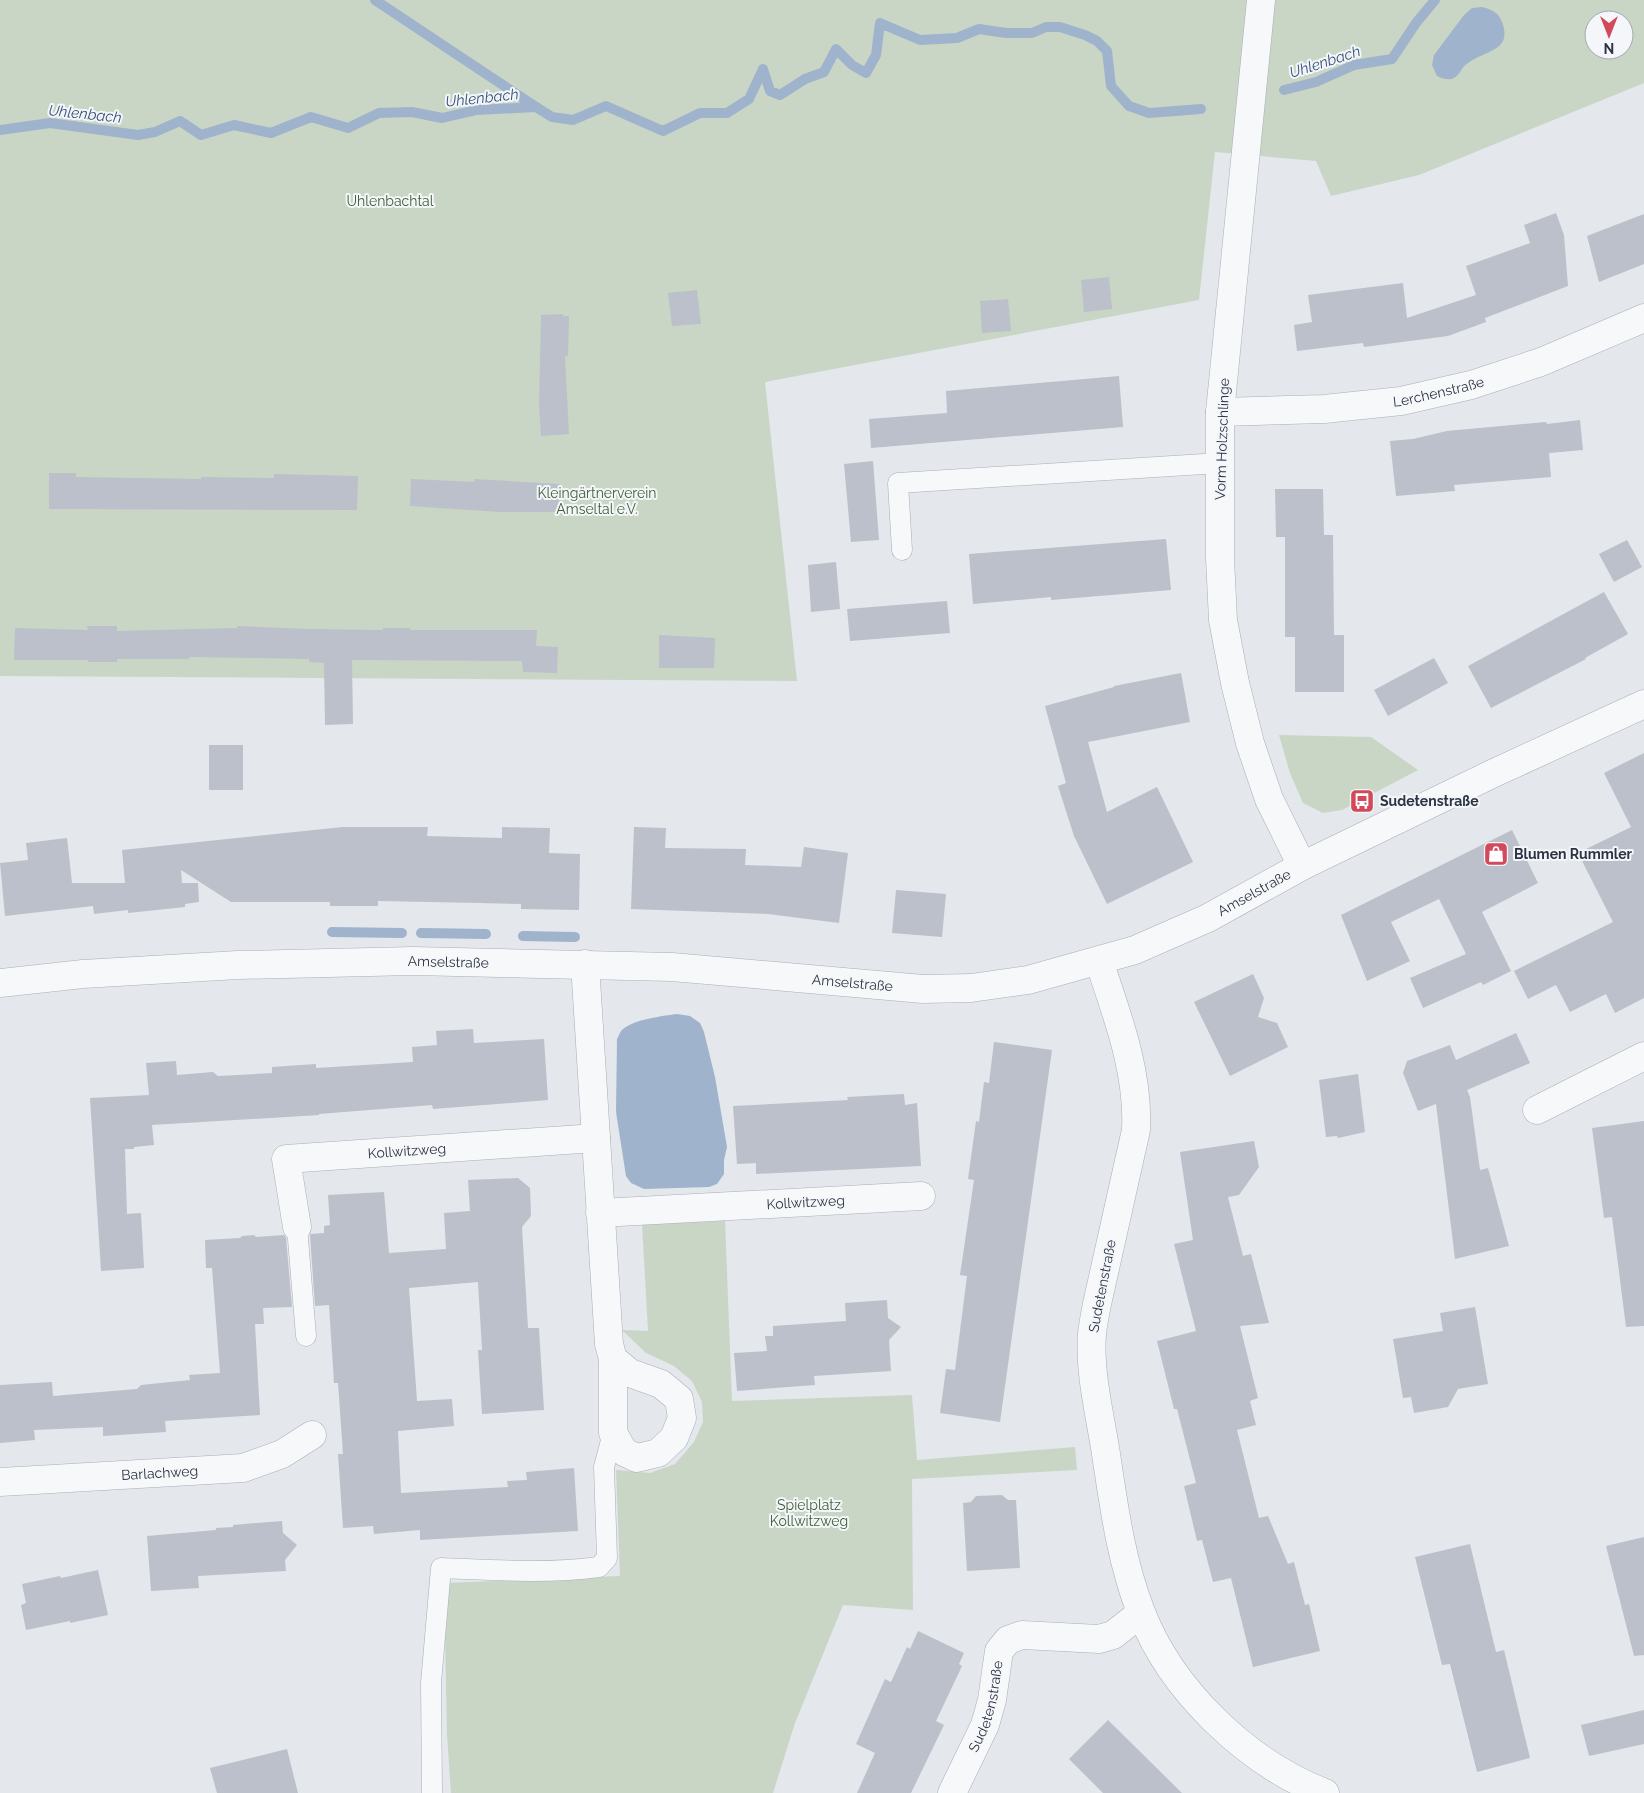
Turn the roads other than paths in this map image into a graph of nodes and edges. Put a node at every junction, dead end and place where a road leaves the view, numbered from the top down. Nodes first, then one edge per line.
1 (1261, 0) edge
2 (1644, 318) edge
3 (1220, 412) junction
4 (1220, 463) junction
5 (902, 550) dead end
6 (1644, 704) edge
7 (1302, 866) junction
8 (1099, 961) junction
9 (585, 964) junction
10 (0, 983) edge
11 (1644, 1056) edge
12 (1537, 1110) dead end
13 (596, 1138) junction
14 (921, 1196) dead end
15 (600, 1213) junction
16 (297, 1227) joint
17 (306, 1336) dead end
18 (613, 1359) junction
19 (613, 1433) junction
20 (312, 1434) dead end
21 (0, 1482) edge
22 (1141, 1613) junction
23 (432, 1793) edge
24 (952, 1793) edge
25 (1325, 1793) edge

1 - 3 street, Vorm Holzschlinge
2 - 3 street, Lerchenstraße
3 - 4 street, Vorm Holzschlinge
4 - 5 lane
4 - 7 street, Vorm Holzschlinge
6 - 7 street, Amselstraße
7 - 8 street, Amselstraße
8 - 9 street, Amselstraße
8 - 22 street, Sudetenstraße
9 - 10 street, Amselstraße
9 - 13 street
11 - 12 street
13 - 15 street
13 - 16 street, Kollwitzweg
14 - 15 street, Kollwitzweg
15 - 18 street
16 - 17 lane
18 - 19 street
18 - 19 street
19 - 23 lane
20 - 21 street, Barlachweg
22 - 24 street, Sudetenstraße
22 - 25 street, Sudetenstraße

